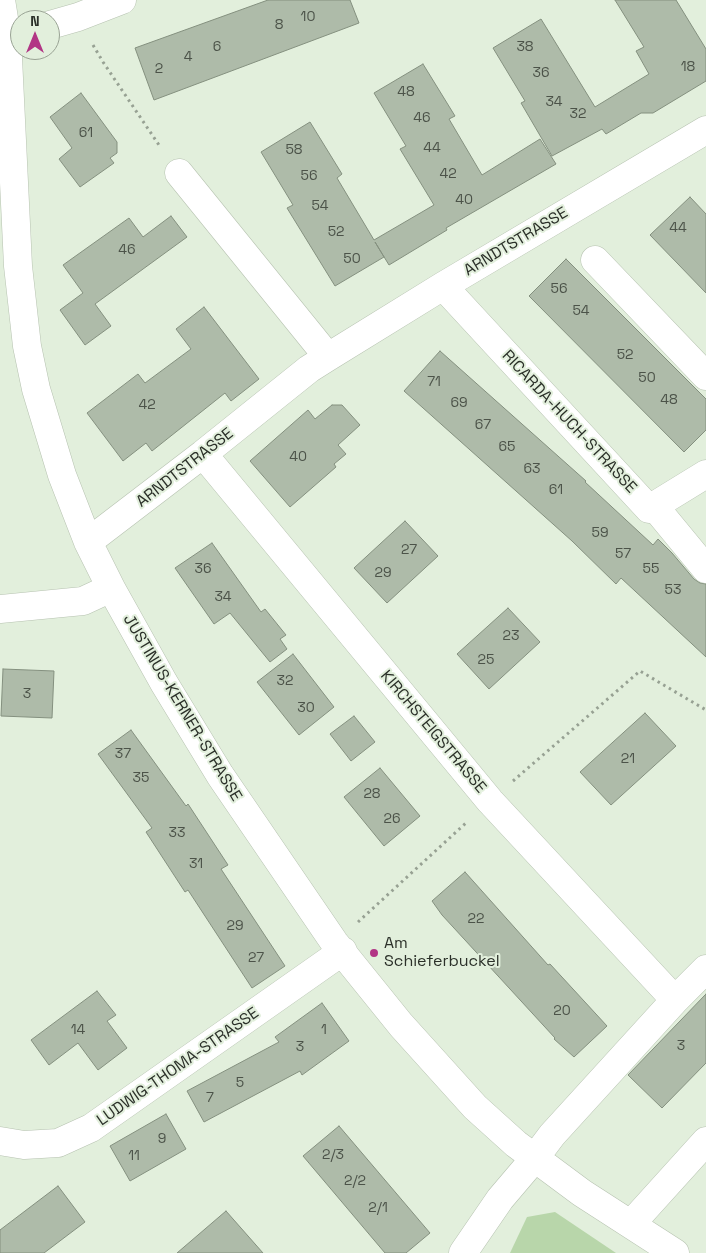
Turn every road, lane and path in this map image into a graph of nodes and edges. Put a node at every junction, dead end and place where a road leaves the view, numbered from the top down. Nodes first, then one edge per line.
1 (1, 0) edge
2 (122, 0) edge
3 (78, 17) junction
4 (60, 22) edge
5 (10, 26) edge
6 (14, 60) edge
7 (706, 130) edge
8 (179, 173) joint
9 (595, 260) dead end
10 (443, 286) junction
11 (318, 363) junction
12 (706, 376) edge
13 (203, 454) junction
14 (706, 474) edge
15 (654, 506) junction
16 (88, 542) junction
17 (706, 569) edge
18 (111, 588) junction
19 (0, 609) edge
20 (343, 951) junction
21 (706, 969) edge
22 (674, 1000) junction
23 (0, 1141) edge
24 (706, 1141) edge
25 (534, 1159) junction
26 (631, 1224) junction
27 (463, 1253) edge
28 (675, 1253) edge

1 - 5 street, JUSTINUS-KERNER-STRASSE
2 - 3 street
3 - 4 street
3 - 8 path
6 - 16 street, JUSTINUS-KERNER-STRASSE
7 - 10 street, ARNDTSTRASSE
8 - 11 street
9 - 12 street
10 - 11 street, ARNDTSTRASSE
10 - 15 street, RICARDA-HUCH-STRASSE
11 - 13 street, ARNDTSTRASSE
13 - 16 street, ARNDTSTRASSE
13 - 22 street, KIRCHSTEIGSTRASSE
14 - 15 street
15 - 17 street
16 - 18 street, JUSTINUS-KERNER-STRASSE
18 - 19 street
18 - 20 street, JUSTINUS-KERNER-STRASSE
20 - 23 street, LUDWIG-THOMA-STRASSE
20 - 25 street, JUSTINUS-KERNER-STRASSE
21 - 22 street
22 - 25 street
24 - 26 street
25 - 26 street, JUSTINUS-KERNER-STRASSE
25 - 27 street
26 - 28 street, JUSTINUS-KERNER-STRASSE

